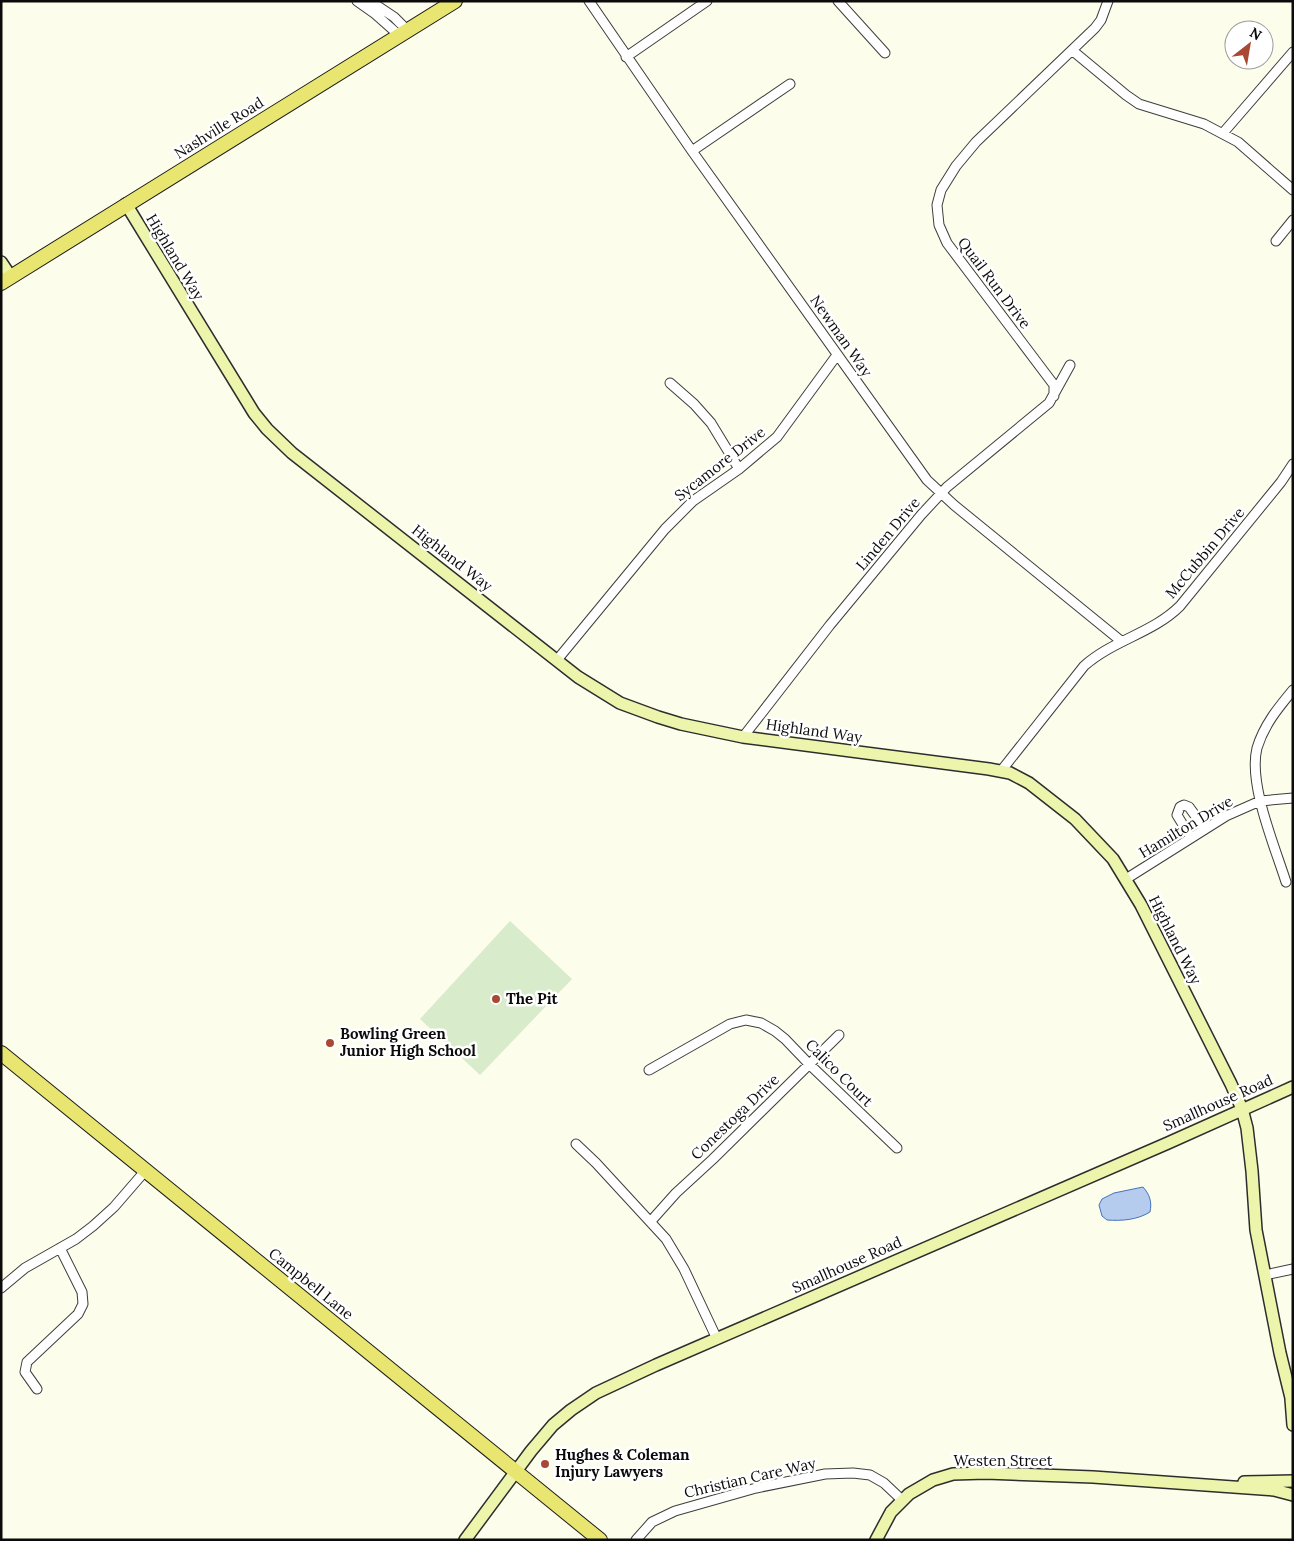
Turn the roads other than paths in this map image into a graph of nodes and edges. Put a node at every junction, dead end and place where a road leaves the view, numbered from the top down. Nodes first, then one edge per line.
1 (357, 1) edge
2 (370, 1) edge
3 (455, 1) edge
4 (589, 1) edge
5 (707, 1) edge
6 (838, 1) edge
7 (1108, 1) edge
8 (404, 33) junction
9 (1073, 51) junction
10 (1293, 52) edge
11 (885, 53) dead end
12 (626, 57) junction
13 (790, 84) dead end
14 (1223, 133) junction
15 (692, 151) junction
16 (1293, 190) edge
17 (126, 204) junction
18 (1293, 220) edge
19 (1276, 242) dead end
20 (1, 262) edge
21 (6, 280) edge
22 (838, 355) junction
23 (1070, 365) dead end
24 (670, 383) dead end
25 (1054, 396) junction
26 (1293, 464) edge
27 (739, 468) junction
28 (941, 493) junction
29 (1121, 642) junction
30 (557, 660) junction
31 (1293, 690) edge
32 (743, 737) junction
33 (1001, 771) junction
34 (1293, 798) edge
35 (1260, 800) junction
36 (1206, 829) junction
37 (1191, 838) junction
38 (1126, 879) junction
39 (1286, 882) dead end
40 (839, 1035) dead end
41 (1, 1053) edge
42 (809, 1064) junction
43 (649, 1070) dead end
44 (1293, 1087) edge
45 (1242, 1109) junction
46 (576, 1144) dead end
47 (897, 1148) dead end
48 (146, 1170) junction
49 (651, 1220) junction
50 (60, 1248) junction
51 (1293, 1269) edge
52 (1265, 1275) junction
53 (1, 1288) edge
54 (717, 1339) junction
55 (37, 1389) dead end
56 (1292, 1401) edge
57 (1293, 1425) edge
58 (516, 1471) junction
59 (1293, 1481) edge
60 (1160, 1482) junction
61 (1293, 1495) edge
62 (902, 1500) junction
63 (465, 1540) edge
64 (600, 1540) edge
65 (636, 1540) edge
66 (876, 1540) edge

1 - 8 street
2 - 8 street
3 - 8 main road, Nashville Road
4 - 12 street, Newman Way
5 - 12 street
6 - 11 street
7 - 9 street, Quail Run Drive
8 - 17 main road, Nashville Road
9 - 14 street
9 - 25 street, Quail Run Drive
10 - 14 street
12 - 15 street, Newman Way
13 - 15 street
14 - 16 street
15 - 22 street, Newman Way
17 - 21 main road, Nashville Road
17 - 30 street, Highland Way
18 - 19 street
20 - 21 street
22 - 27 street, Sycamore Drive
22 - 28 street, Newman Way
23 - 25 street, Linden Drive
24 - 27 street
25 - 28 street, Linden Drive
26 - 29 street, McCubbin Drive
27 - 30 street, Sycamore Drive
28 - 29 street, Newman Way
28 - 32 street, Linden Drive
29 - 33 street, McCubbin Drive
30 - 32 street, Highland Way
31 - 35 street
32 - 33 street, Highland Way
33 - 38 street, Highland Way
34 - 35 street
35 - 36 street, Hamilton Drive
35 - 39 street
36 - 37 street, Hamilton Drive
36 - 37 street
37 - 38 street, Hamilton Drive
38 - 45 street, Highland Way
40 - 42 street, Conestoga Drive
41 - 48 main road, Campbell Lane
42 - 43 street, Calico Court
42 - 47 street, Calico Court
42 - 49 street, Conestoga Drive
44 - 45 street, Smallhouse Road
45 - 52 street, Highland Way
45 - 54 street, Smallhouse Road
46 - 49 street
48 - 50 street
48 - 58 main road, Campbell Lane
49 - 54 street
50 - 53 street
50 - 55 street
51 - 52 street
52 - 56 street, Highland Way
54 - 58 street, Smallhouse Road
56 - 57 street, Highland Way
58 - 63 street, Smallhouse Road
58 - 64 main road, Campbell Lane
59 - 60 street, Westen Street
60 - 61 street, Westen Street
60 - 62 street, Westen Street
62 - 65 street, Christian Care Way
62 - 66 street, Westen Street

